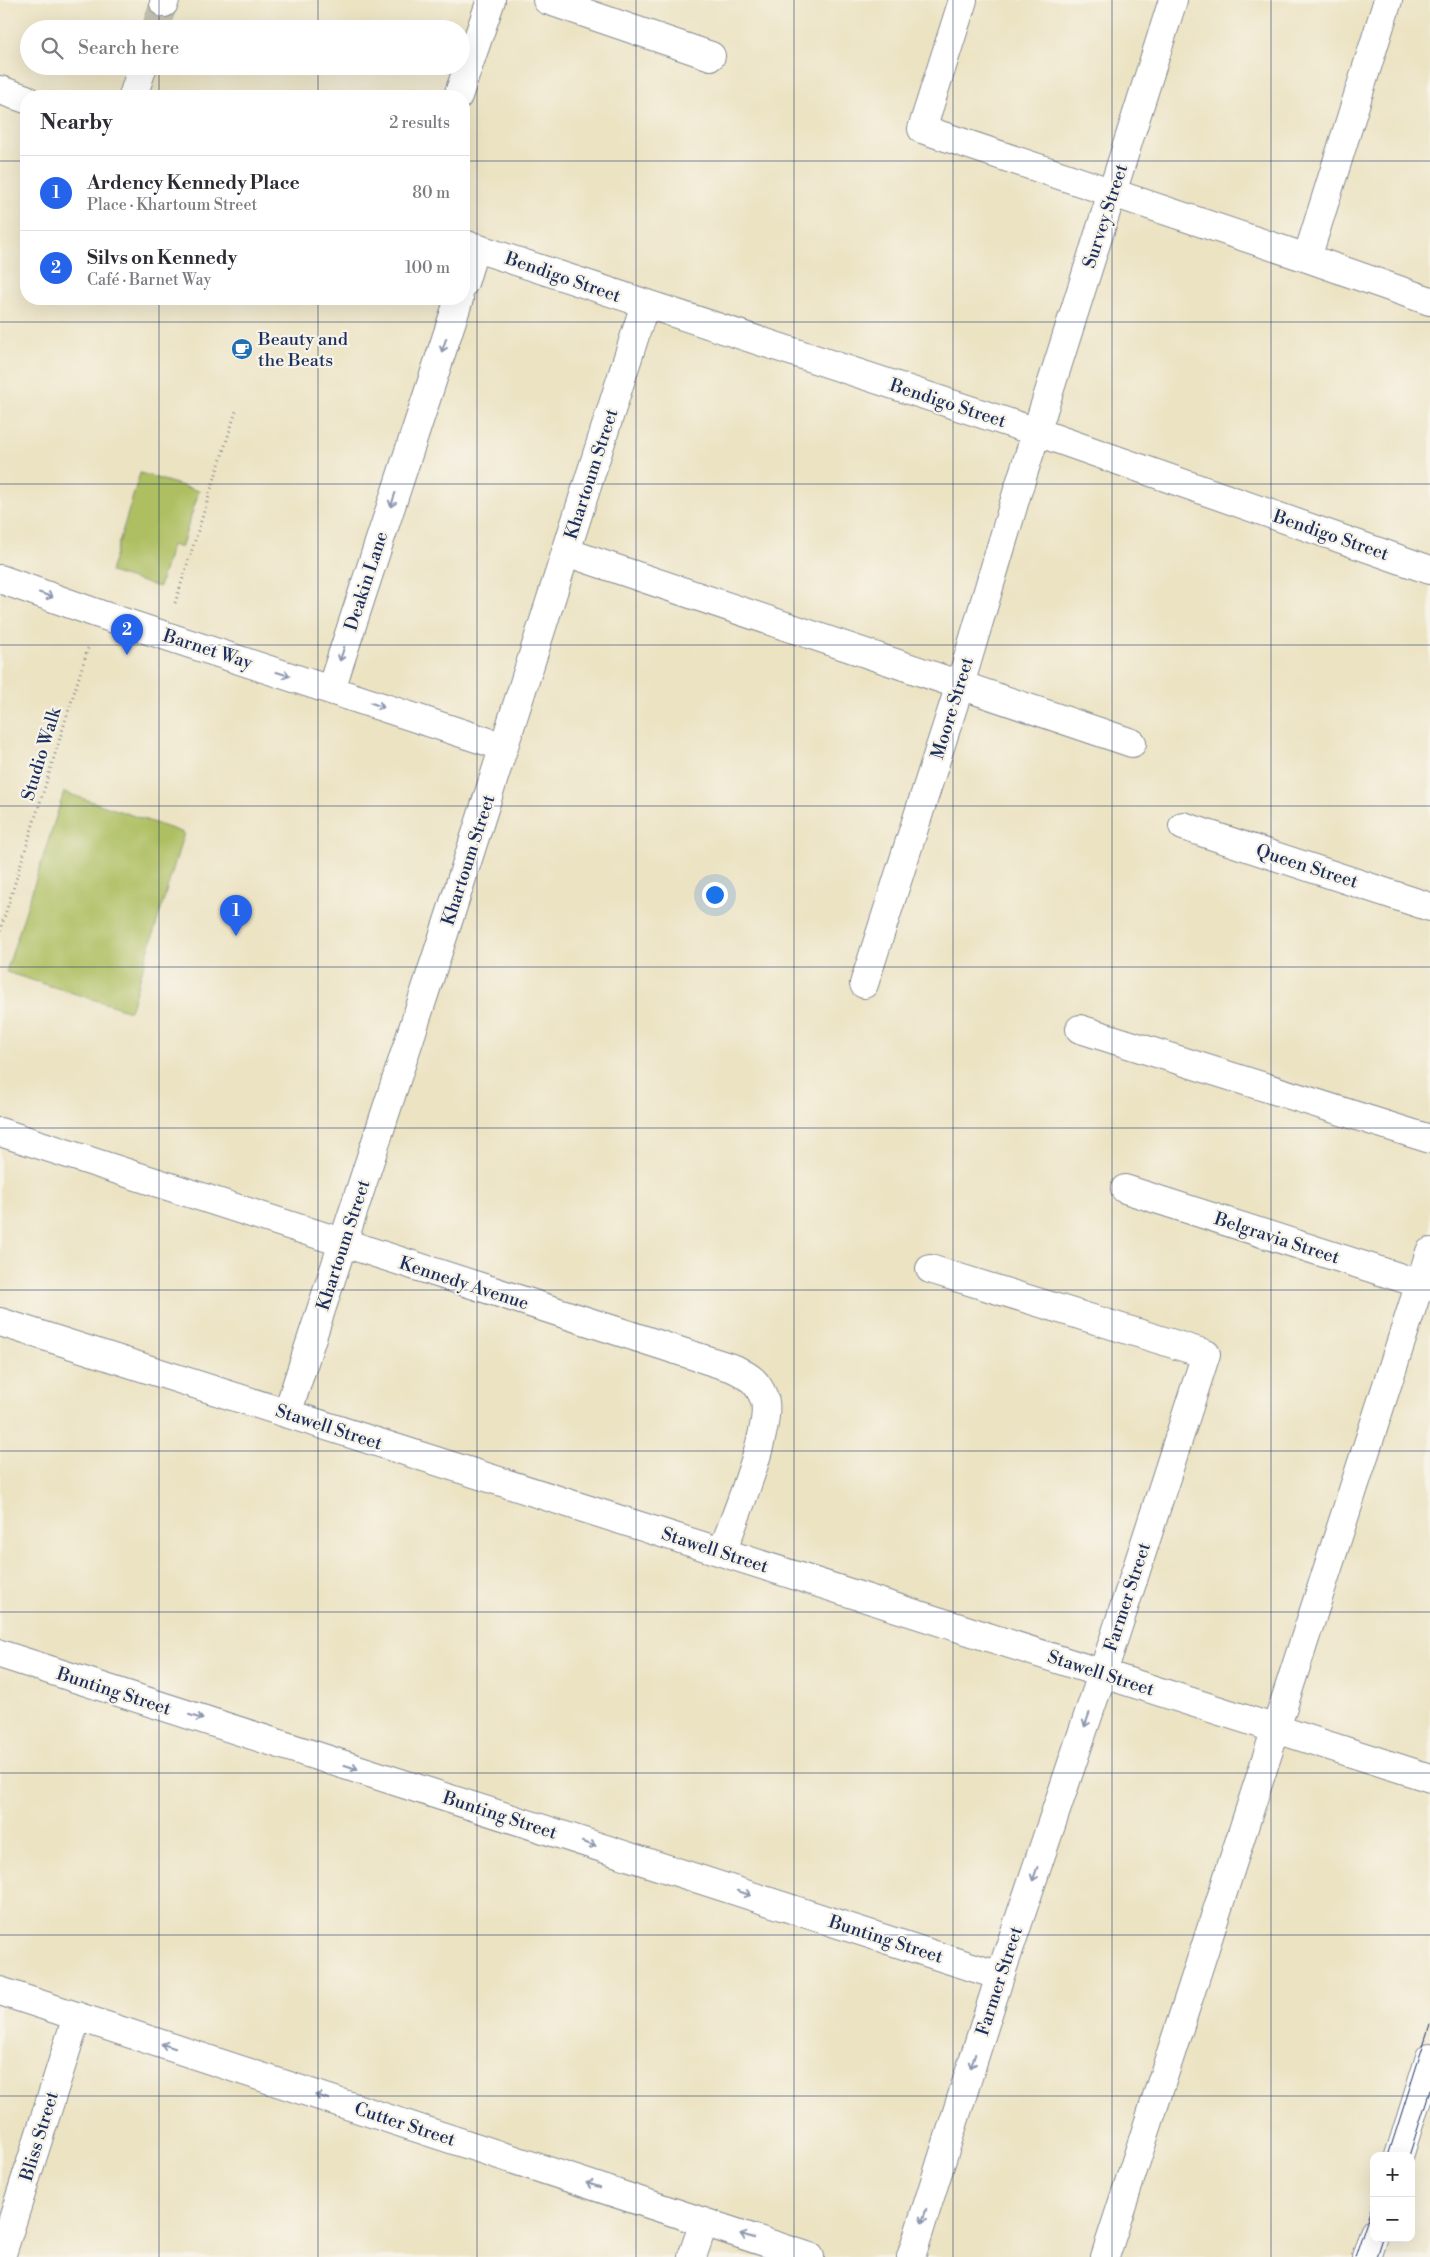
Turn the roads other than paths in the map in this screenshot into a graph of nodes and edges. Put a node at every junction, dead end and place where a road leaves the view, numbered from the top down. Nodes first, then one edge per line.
1 (491, 0) edge
2 (547, 0) edge
3 (963, 0) edge
4 (1173, 0) edge
5 (1388, 0) edge
6 (711, 56) dead end
7 (470, 61) edge
8 (140, 75) edge
9 (465, 75) edge
10 (135, 90) edge
11 (460, 90) edge
12 (1112, 194) junction
13 (470, 246) edge
14 (1307, 258) junction
15 (1430, 301) edge
16 (645, 304) junction
17 (456, 305) edge
18 (1037, 432) junction
19 (566, 552) junction
20 (1429, 565) edge
21 (0, 579) edge
22 (960, 685) junction
23 (331, 689) junction
24 (1132, 743) dead end
25 (504, 748) junction
26 (1183, 826) dead end
27 (1430, 906) edge
28 (864, 984) dead end
29 (1080, 1030) dead end
30 (0, 1132) edge
31 (1430, 1139) edge
32 (1125, 1189) dead end
33 (343, 1244) junction
34 (1430, 1252) edge
35 (930, 1269) dead end
36 (1424, 1285) edge
37 (0, 1322) edge
38 (287, 1414) junction
39 (722, 1552) junction
40 (0, 1654) edge
41 (1102, 1673) junction
42 (1276, 1729) junction
43 (1430, 1778) edge
44 (1000, 1976) junction
45 (0, 1990) edge
46 (77, 2016) junction
47 (1430, 2057) edge
48 (1399, 2152) edge
49 (704, 2222) junction
50 (1371, 2242) edge
51 (1, 2257) edge
52 (692, 2257) edge
53 (810, 2257) edge
54 (911, 2257) edge
55 (1105, 2257) edge
56 (1366, 2257) edge

1 - 7 street
2 - 6 street
3 - 12 street
4 - 12 street, Survey Street
5 - 14 street
8 - 10 street
9 - 11 street
12 - 14 street
12 - 18 street, Survey Street
13 - 16 street, Bendigo Street
14 - 15 street
16 - 18 street, Bendigo Street
16 - 19 street, Khartoum Street
17 -> 23 street, Deakin Lane
18 - 20 street, Bendigo Street
18 - 22 street, Moore Street
19 - 22 street
19 - 25 street, Khartoum Street
21 -> 23 street, Barnet Way
22 - 24 street
22 - 28 street, Moore Street
23 -> 25 street
25 - 33 street, Khartoum Street
26 - 27 street, Queen Street
29 - 31 street
30 - 33 street, Kennedy Avenue
32 - 36 street, Belgravia Street
33 - 38 street, Khartoum Street
33 - 39 street, Kennedy Avenue
34 - 36 street
35 - 41 street, Farmer Street
36 - 42 street
37 - 38 street, Stawell Street
38 - 39 street, Stawell Street
39 - 41 street, Stawell Street
40 -> 44 street, Bunting Street
41 - 42 street, Stawell Street
41 -> 44 street, Farmer Street
42 - 43 street, Stawell Street
42 - 55 street
44 -> 54 street, Farmer Street
45 - 46 street, Cutter Street
49 -> 46 street, Cutter Street
46 - 51 street, Bliss Street
47 - 48 street
49 - 52 street
53 -> 49 street, Cutter Street
50 - 56 street

